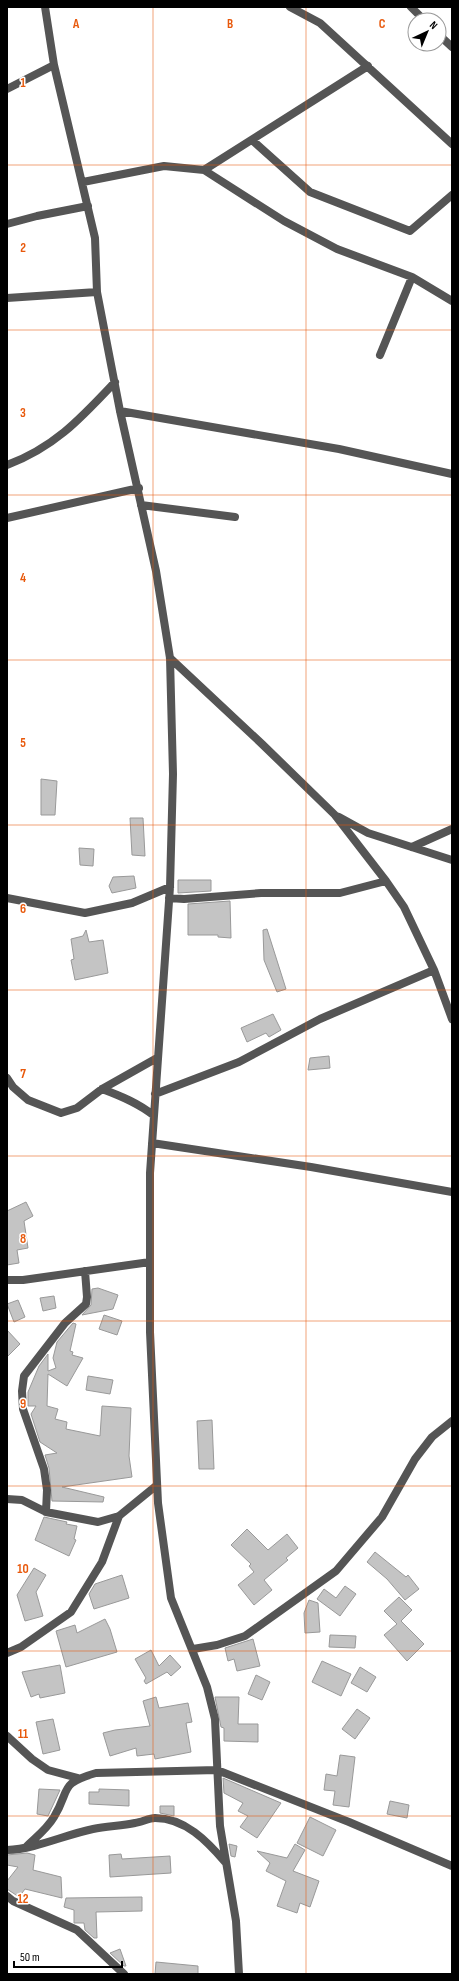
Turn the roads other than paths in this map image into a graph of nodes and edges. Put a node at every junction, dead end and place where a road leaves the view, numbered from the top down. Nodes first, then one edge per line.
1 (45, 7) edge
2 (290, 7) edge
3 (54, 65) junction
4 (368, 66) junction
5 (7, 89) edge
6 (252, 140) junction
7 (452, 144) edge
8 (204, 170) junction
9 (83, 182) junction
10 (452, 195) edge
11 (88, 206) junction
12 (7, 224) edge
13 (412, 277) junction
14 (97, 292) junction
15 (7, 298) edge
16 (452, 301) edge
17 (380, 355) dead end
18 (115, 382) junction
19 (120, 411) junction
20 (7, 466) edge
21 (452, 474) edge
22 (138, 488) junction
23 (141, 505) junction
24 (235, 517) dead end
25 (7, 518) edge
26 (170, 658) junction
27 (334, 815) junction
28 (452, 828) edge
29 (412, 847) junction
30 (452, 860) edge
31 (386, 880) junction
32 (170, 886) junction
33 (7, 898) edge
34 (169, 898) junction
35 (434, 970) junction
36 (452, 1019) edge
37 (158, 1058) junction
38 (7, 1078) edge
39 (102, 1089) junction
40 (155, 1094) junction
41 (154, 1115) junction
42 (152, 1143) junction
43 (452, 1192) edge
44 (150, 1262) junction
45 (85, 1272) junction
46 (7, 1280) edge
47 (452, 1422) edge
48 (157, 1485) junction
49 (7, 1499) edge
50 (46, 1512) junction
51 (120, 1516) junction
52 (193, 1649) junction
53 (7, 1653) edge
54 (7, 1736) edge
55 (217, 1770) junction
56 (78, 1778) junction
57 (26, 1847) junction
58 (7, 1850) edge
59 (226, 1862) junction
60 (452, 1866) edge
61 (7, 1896) edge
62 (124, 1974) edge
63 (239, 1974) edge

1 - 3 street
2 - 4 street
3 - 5 street
3 - 9 street
4 - 6 street
4 - 7 street
6 - 8 street
6 - 10 street
8 - 9 street
8 - 13 street
9 - 11 street
11 - 12 street
11 - 14 street
13 - 16 street
13 - 17 street
14 - 15 street
14 - 18 street
18 - 19 street
18 - 20 street
19 - 21 street
19 - 22 street
22 - 23 street
22 - 25 street
23 - 24 street
23 - 26 street
26 - 27 street
26 - 32 street
27 - 29 street
27 - 31 street
28 - 29 street
29 - 30 street
31 - 34 street
31 - 35 street
32 - 33 street
32 - 34 street
34 - 37 street
35 - 36 street
35 - 40 street
37 - 39 street
37 - 40 street
38 - 39 street
39 - 41 street
40 - 41 street
41 - 42 street
42 - 43 street
42 - 44 street
44 - 45 street
44 - 48 street
45 - 46 street
45 - 50 street
47 - 52 street
48 - 51 street
48 - 52 street
49 - 50 street
50 - 51 street
51 - 53 street
52 - 55 street
54 - 56 street
55 - 56 street
55 - 59 street
55 - 60 street
56 - 57 street
57 - 58 street
57 - 59 street
59 - 63 street
61 - 62 street

